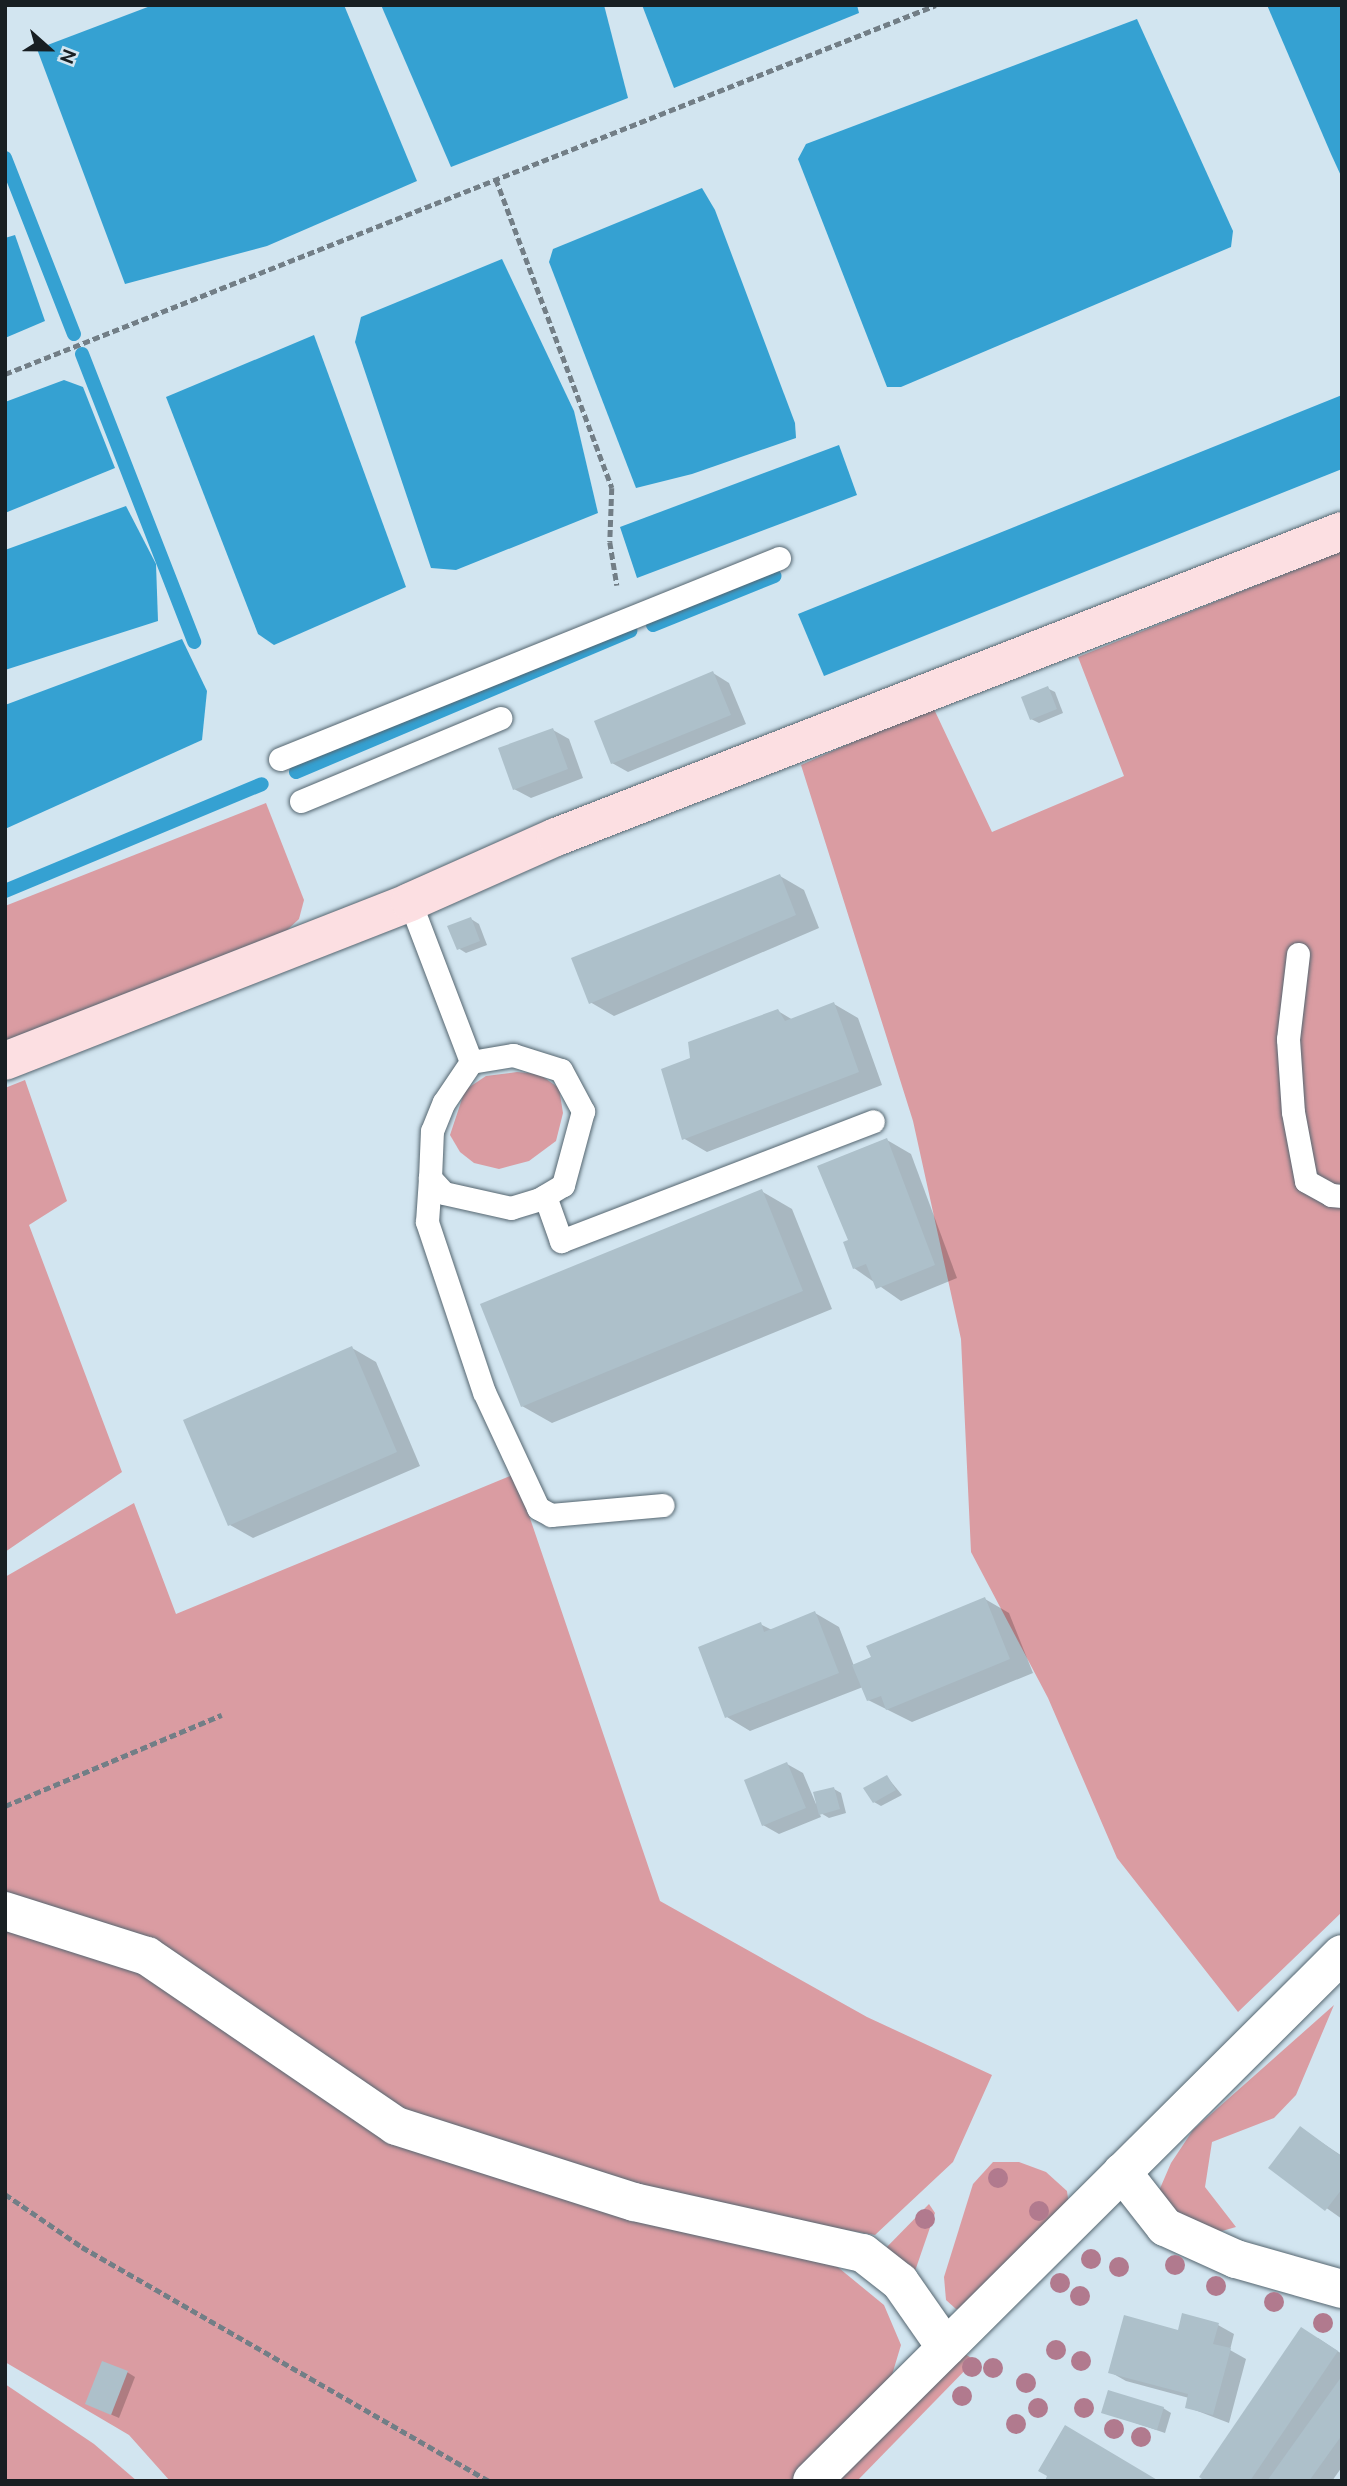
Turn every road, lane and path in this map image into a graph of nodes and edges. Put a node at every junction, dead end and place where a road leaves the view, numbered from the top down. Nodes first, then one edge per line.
1 (936, 5) edge
2 (496, 179) junction
3 (5, 374) edge
4 (1342, 531) edge
5 (779, 558) dead end
6 (619, 596) dead end
7 (500, 718) dead end
8 (280, 759) dead end
9 (300, 801) dead end
10 (410, 902) junction
11 (1298, 954) dead end
12 (5, 1061) edge
13 (471, 1062) junction
14 (873, 1121) dead end
15 (430, 1178) junction
16 (545, 1196) junction
17 (1342, 1196) edge
18 (663, 1505) dead end
19 (222, 1715) dead end
20 (5, 1806) edge
21 (5, 1910) edge
22 (1342, 1954) edge
23 (1122, 2172) junction
24 (5, 2194) edge
25 (1342, 2290) edge
26 (946, 2348) junction
27 (488, 2481) edge
28 (812, 2481) edge

1 - 2 path
2 - 3 path
2 - 6 path
4 - 10 street
5 - 8 lane
7 - 9 lane
10 - 12 street
10 - 13 lane
11 - 17 lane
13 - 15 lane
13 - 16 lane
14 - 16 lane
15 - 16 lane
15 - 18 lane
19 - 20 path
21 - 26 street
22 - 23 street
23 - 25 street
23 - 26 street
24 - 27 path
26 - 28 street

